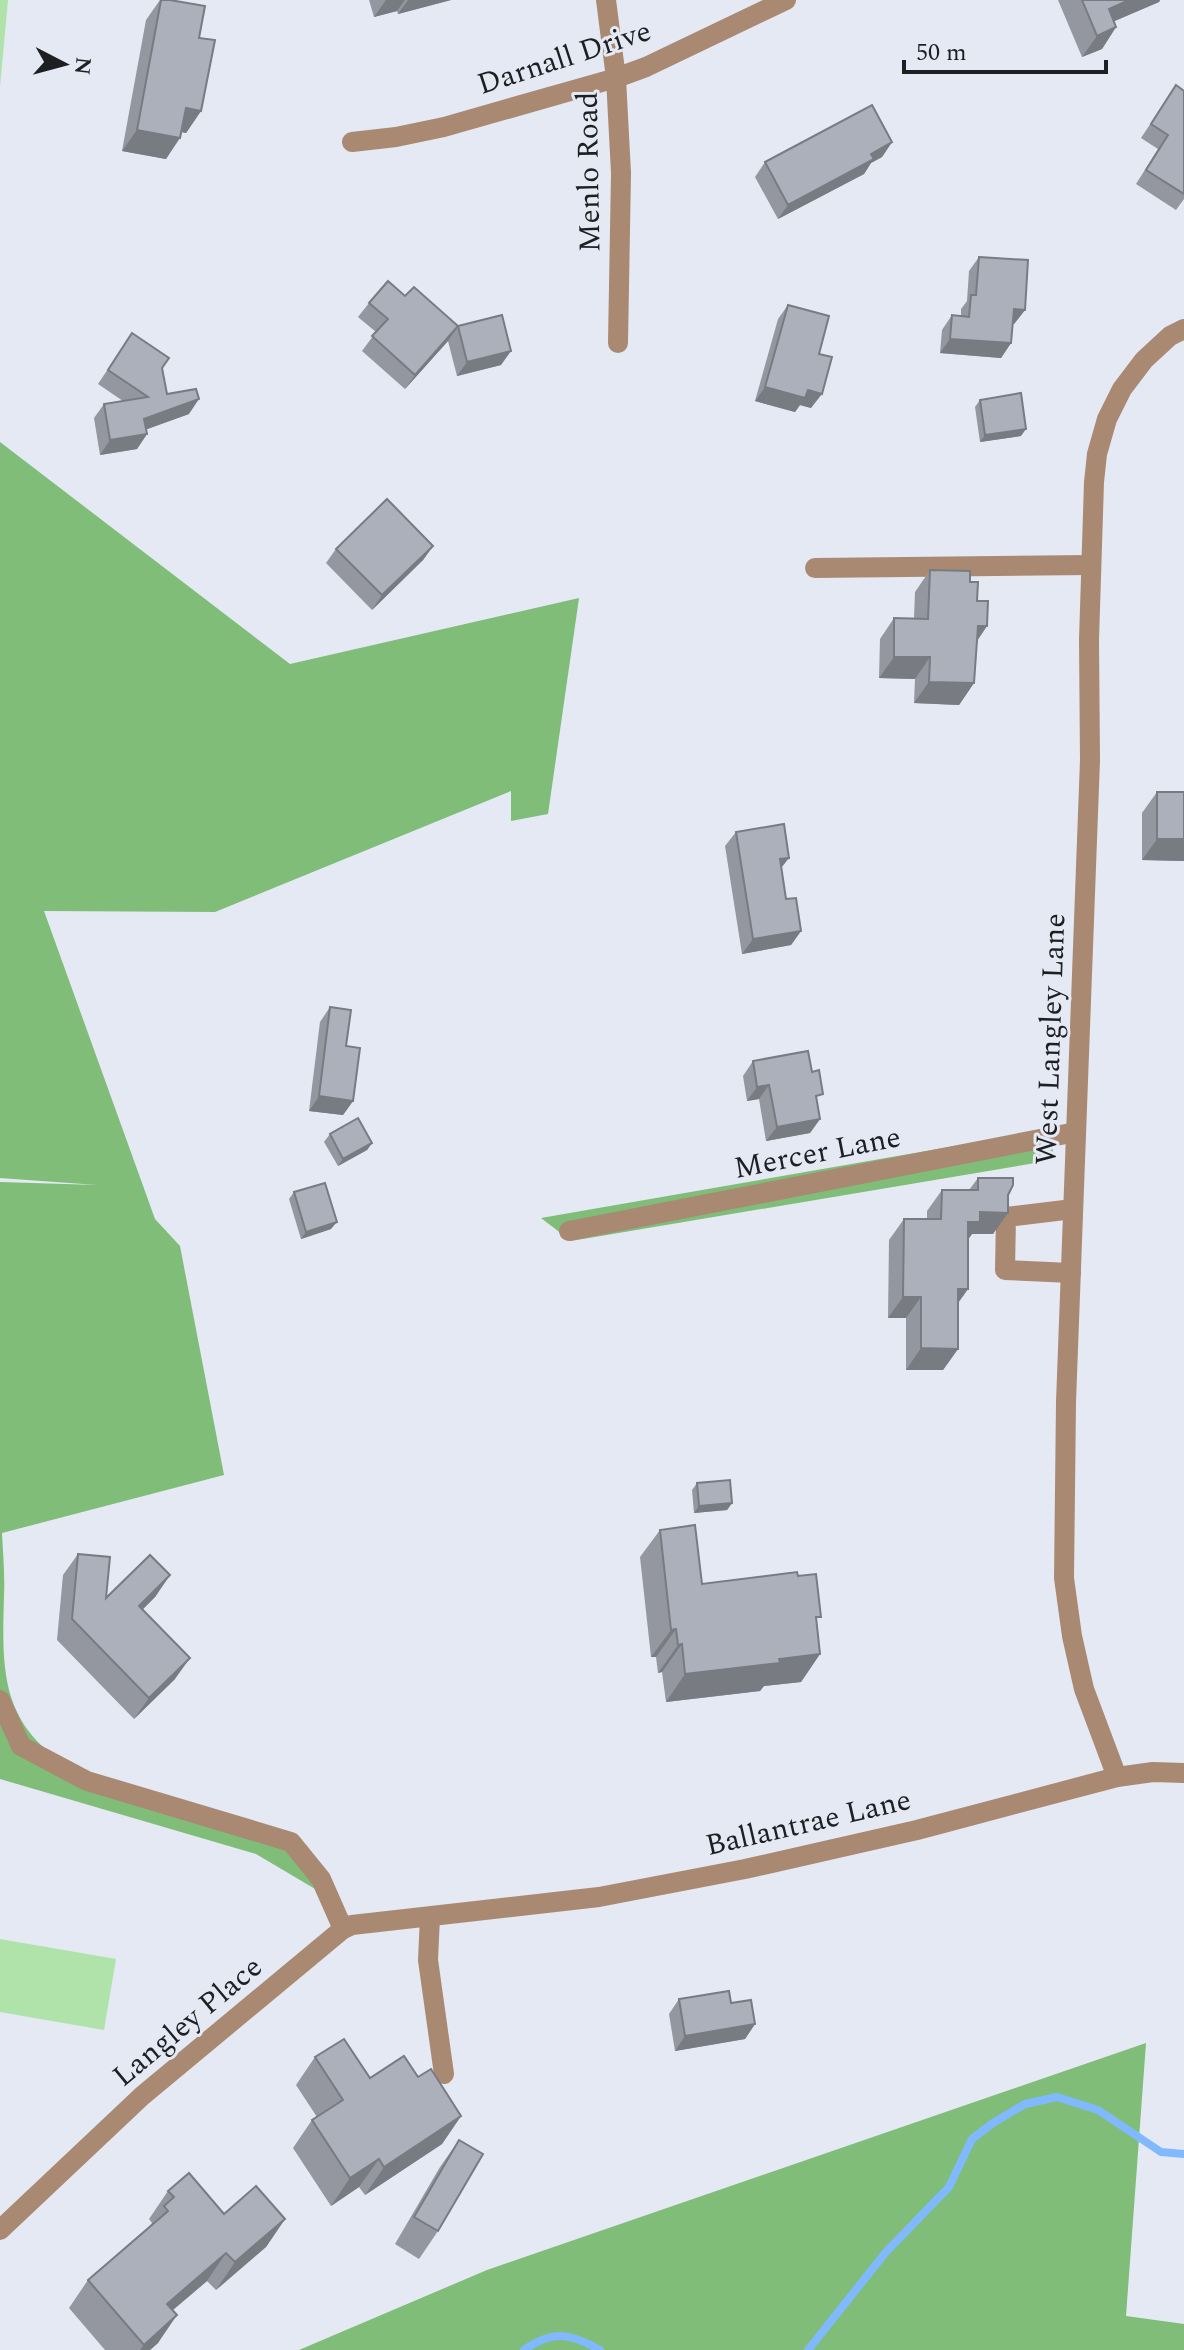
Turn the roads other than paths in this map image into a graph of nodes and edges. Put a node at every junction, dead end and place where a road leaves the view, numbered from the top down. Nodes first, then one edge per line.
1 (606, 0) edge
2 (786, 0) edge
3 (616, 78) junction
4 (352, 142) dead end
5 (1184, 329) edge
6 (618, 343) dead end
7 (1091, 565) junction
8 (815, 568) dead end
9 (1076, 1132) junction
10 (1073, 1209) junction
11 (569, 1231) dead end
12 (1071, 1273) junction
13 (0, 1700) edge
14 (1184, 1773) edge
15 (1117, 1777) junction
16 (436, 1917) junction
17 (343, 1929) junction
18 (444, 2074) dead end
19 (0, 2230) edge

1 - 3 street, Menlo Road
2 - 3 street, Darnall Drive
3 - 4 street, Darnall Drive
3 - 6 street, Menlo Road
5 - 7 street, West Langley Lane
7 - 8 street
7 - 9 street, West Langley Lane
9 - 10 street, West Langley Lane
9 - 11 street, Mercer Lane
10 - 12 street, West Langley Lane
10 - 12 street
12 - 15 street, West Langley Lane
13 - 17 street
14 - 15 street, Ballantrae Lane
15 - 16 street, Ballantrae Lane
16 - 17 street, Langley Place
16 - 18 street
17 - 19 street, Langley Place

